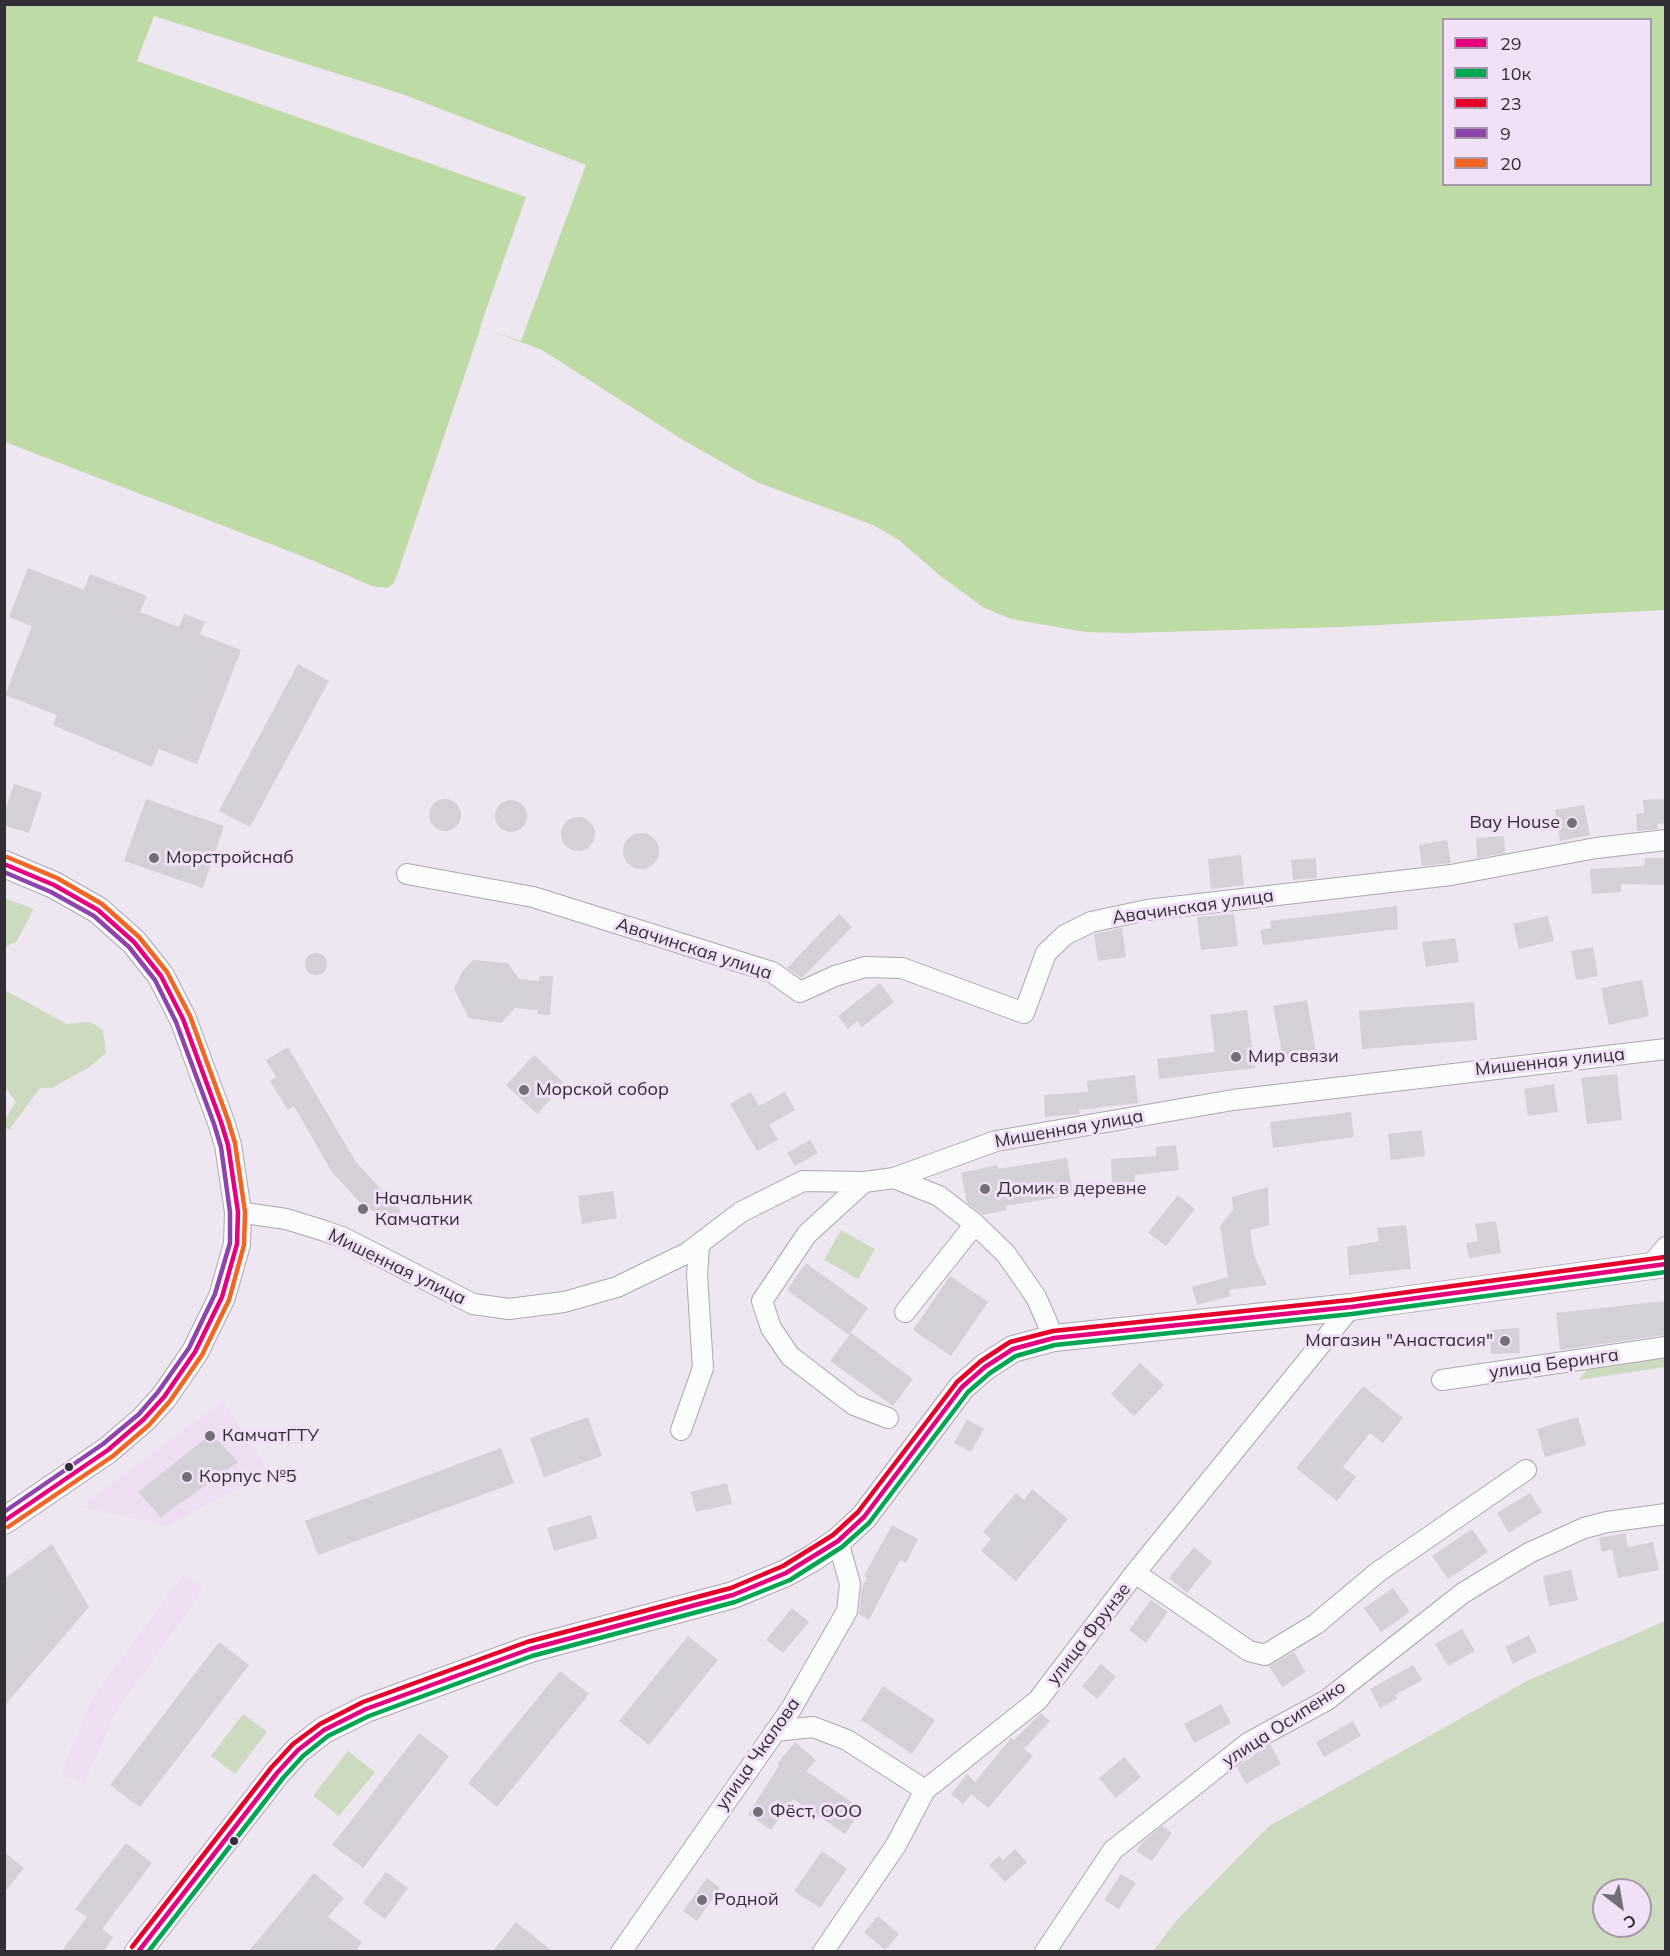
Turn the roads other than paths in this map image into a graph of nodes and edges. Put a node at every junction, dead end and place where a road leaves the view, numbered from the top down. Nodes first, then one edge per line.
1 (1665, 840) edge
2 (4, 864) edge
3 (407, 874) dead end
4 (1665, 1049) edge
5 (894, 1178) junction
6 (864, 1182) junction
7 (238, 1212) junction
8 (975, 1224) junction
9 (699, 1246) junction
10 (1660, 1259) edge
11 (1351, 1307) junction
12 (905, 1312) dead end
13 (1054, 1338) junction
14 (1665, 1347) edge
15 (1442, 1380) dead end
16 (888, 1418) dead end
17 (681, 1430) dead end
18 (1526, 1470) dead end
19 (1665, 1515) edge
20 (4, 1521) edge
21 (838, 1541) junction
22 (1135, 1573) junction
23 (775, 1731) junction
24 (926, 1790) junction
25 (138, 1952) edge
26 (621, 1952) edge
27 (823, 1952) edge
28 (1045, 1952) edge

1 - 3 street, Авачинская улица
2 - 7 main road
4 - 5 street, Мишенная улица
5 - 6 street, Мишенная улица
5 - 8 street
6 - 9 street, Мишенная улица
6 - 16 street
7 - 9 street, Мишенная улица
7 - 20 main road
8 - 12 street
8 - 13 street
9 - 17 street
10 - 11 main road
11 - 13 main road
11 - 22 street, улица Фрунзе
13 - 21 main road
14 - 15 street, улица Беринга
18 - 22 street
19 - 28 street, улица Осипенко
21 - 23 street, улица Чкалова
21 - 25 main road
22 - 24 street, улица Фрунзе
23 - 24 street
23 - 26 street, улица Чкалова
24 - 27 street, улица Фрунзе

